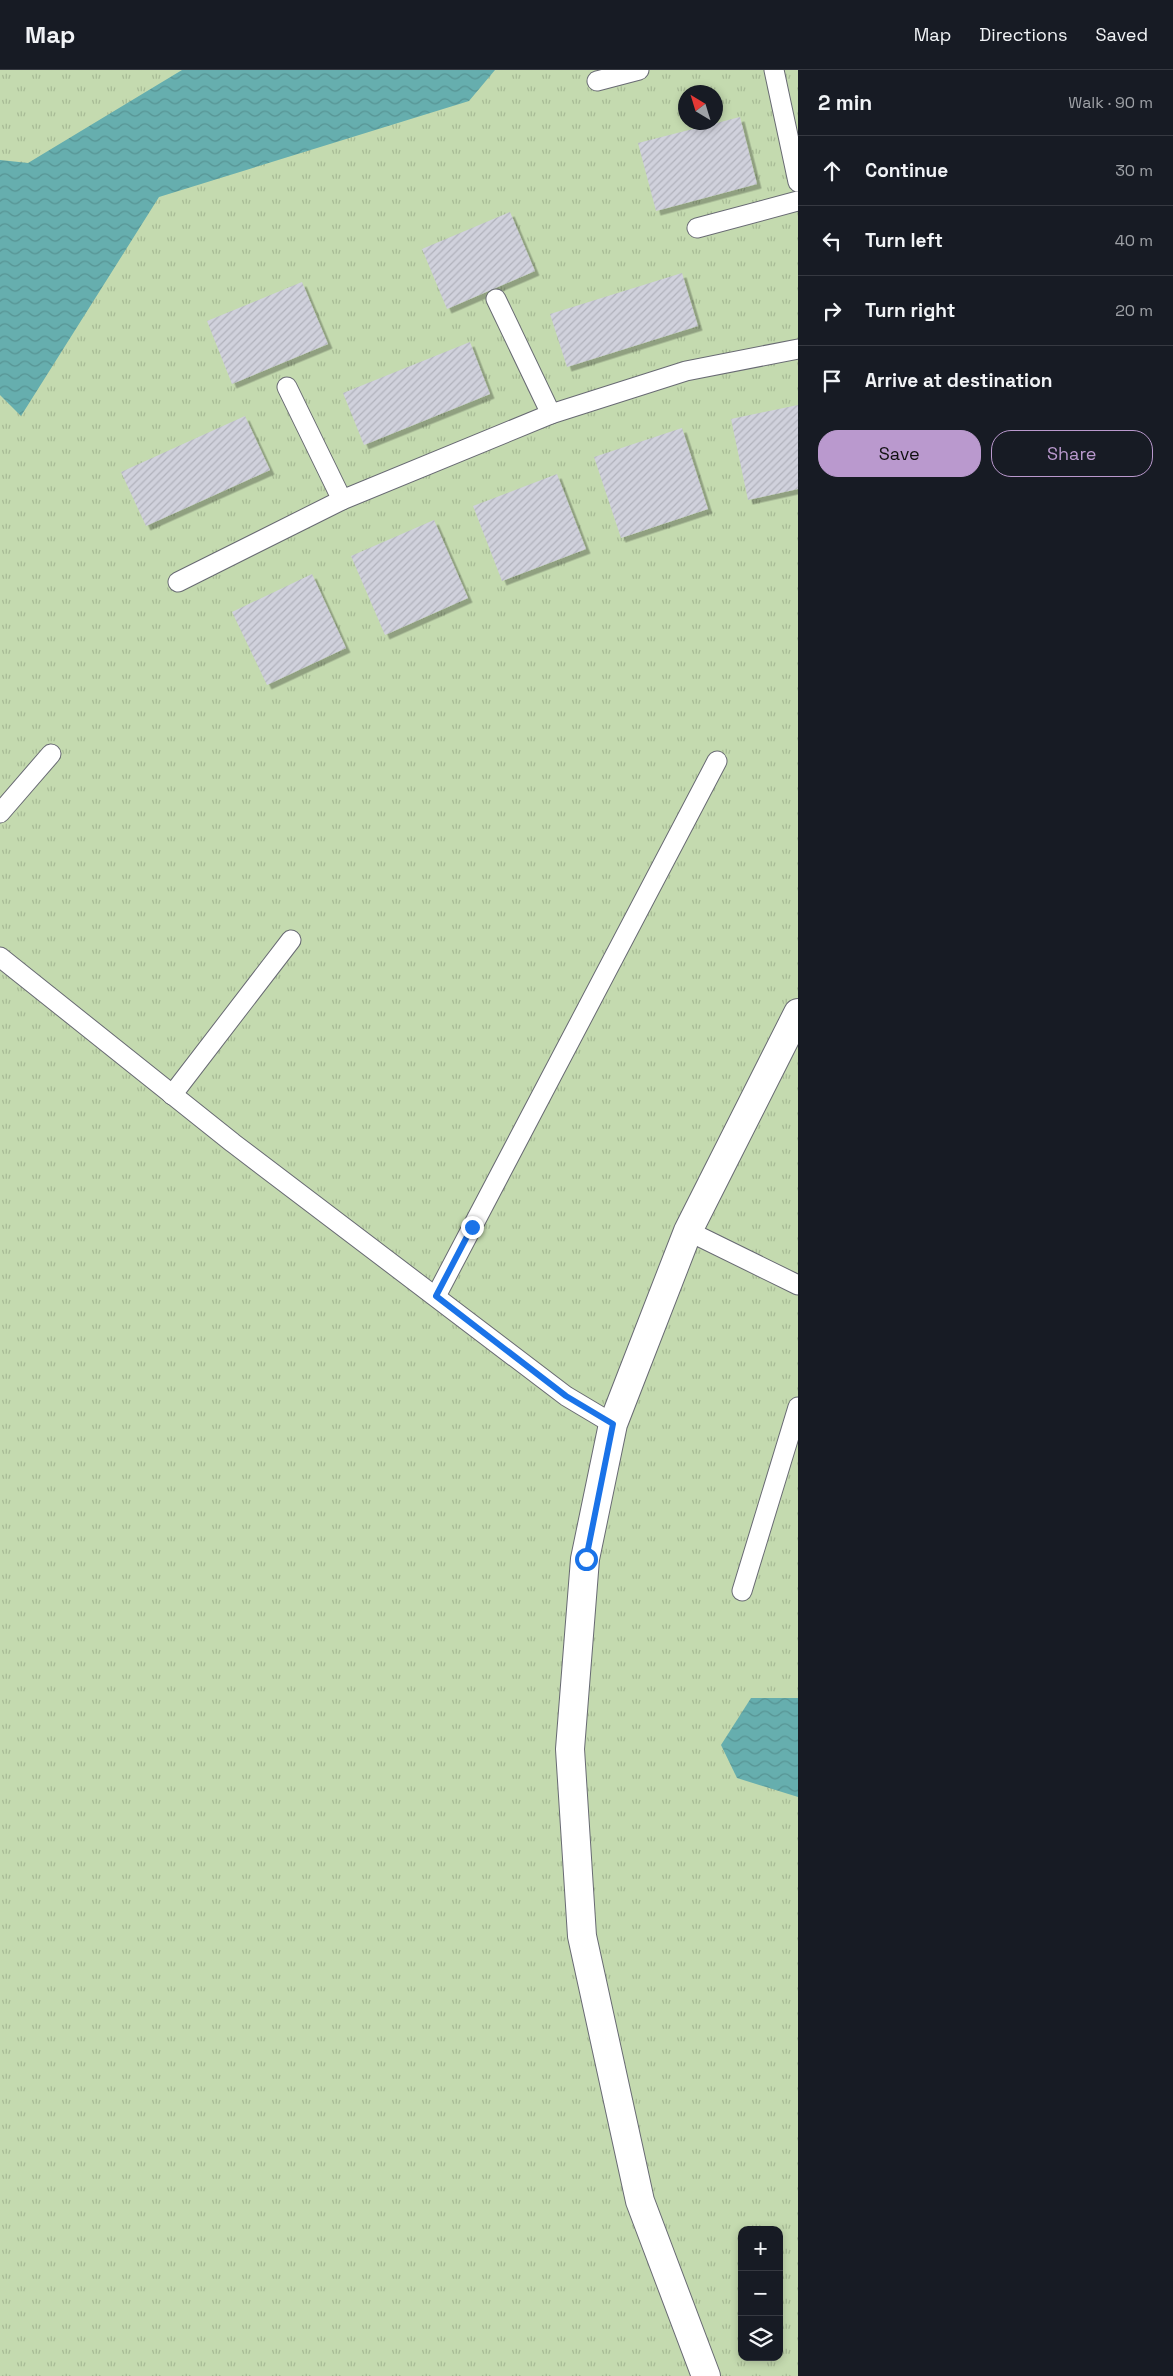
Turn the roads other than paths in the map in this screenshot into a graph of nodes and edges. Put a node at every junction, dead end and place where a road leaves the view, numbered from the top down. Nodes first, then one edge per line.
1 (639, 70) edge
2 (774, 70) edge
3 (598, 81) dead end
4 (797, 176) edge
5 (798, 201) edge
6 (697, 228) dead end
7 (496, 299) dead end
8 (798, 349) edge
9 (287, 387) dead end
10 (551, 414) junction
11 (342, 500) junction
12 (178, 582) dead end
13 (51, 754) dead end
14 (717, 761) dead end
15 (0, 813) edge
16 (291, 940) dead end
17 (0, 957) edge
18 (798, 1013) edge
19 (172, 1095) junction
20 (688, 1231) junction
21 (798, 1285) edge
22 (436, 1296) junction
23 (798, 1407) edge
24 (613, 1424) junction
25 (742, 1591) dead end
26 (706, 2376) edge

1 - 3 lane
2 - 4 lane
5 - 6 lane
7 - 10 lane
8 - 10 lane
9 - 11 lane
10 - 11 lane
11 - 12 lane
13 - 15 lane
14 - 22 lane
16 - 19 lane
17 - 19 lane
18 - 20 street
19 - 22 lane
20 - 21 lane
20 - 24 street
22 - 24 lane
23 - 25 lane
24 - 26 street

